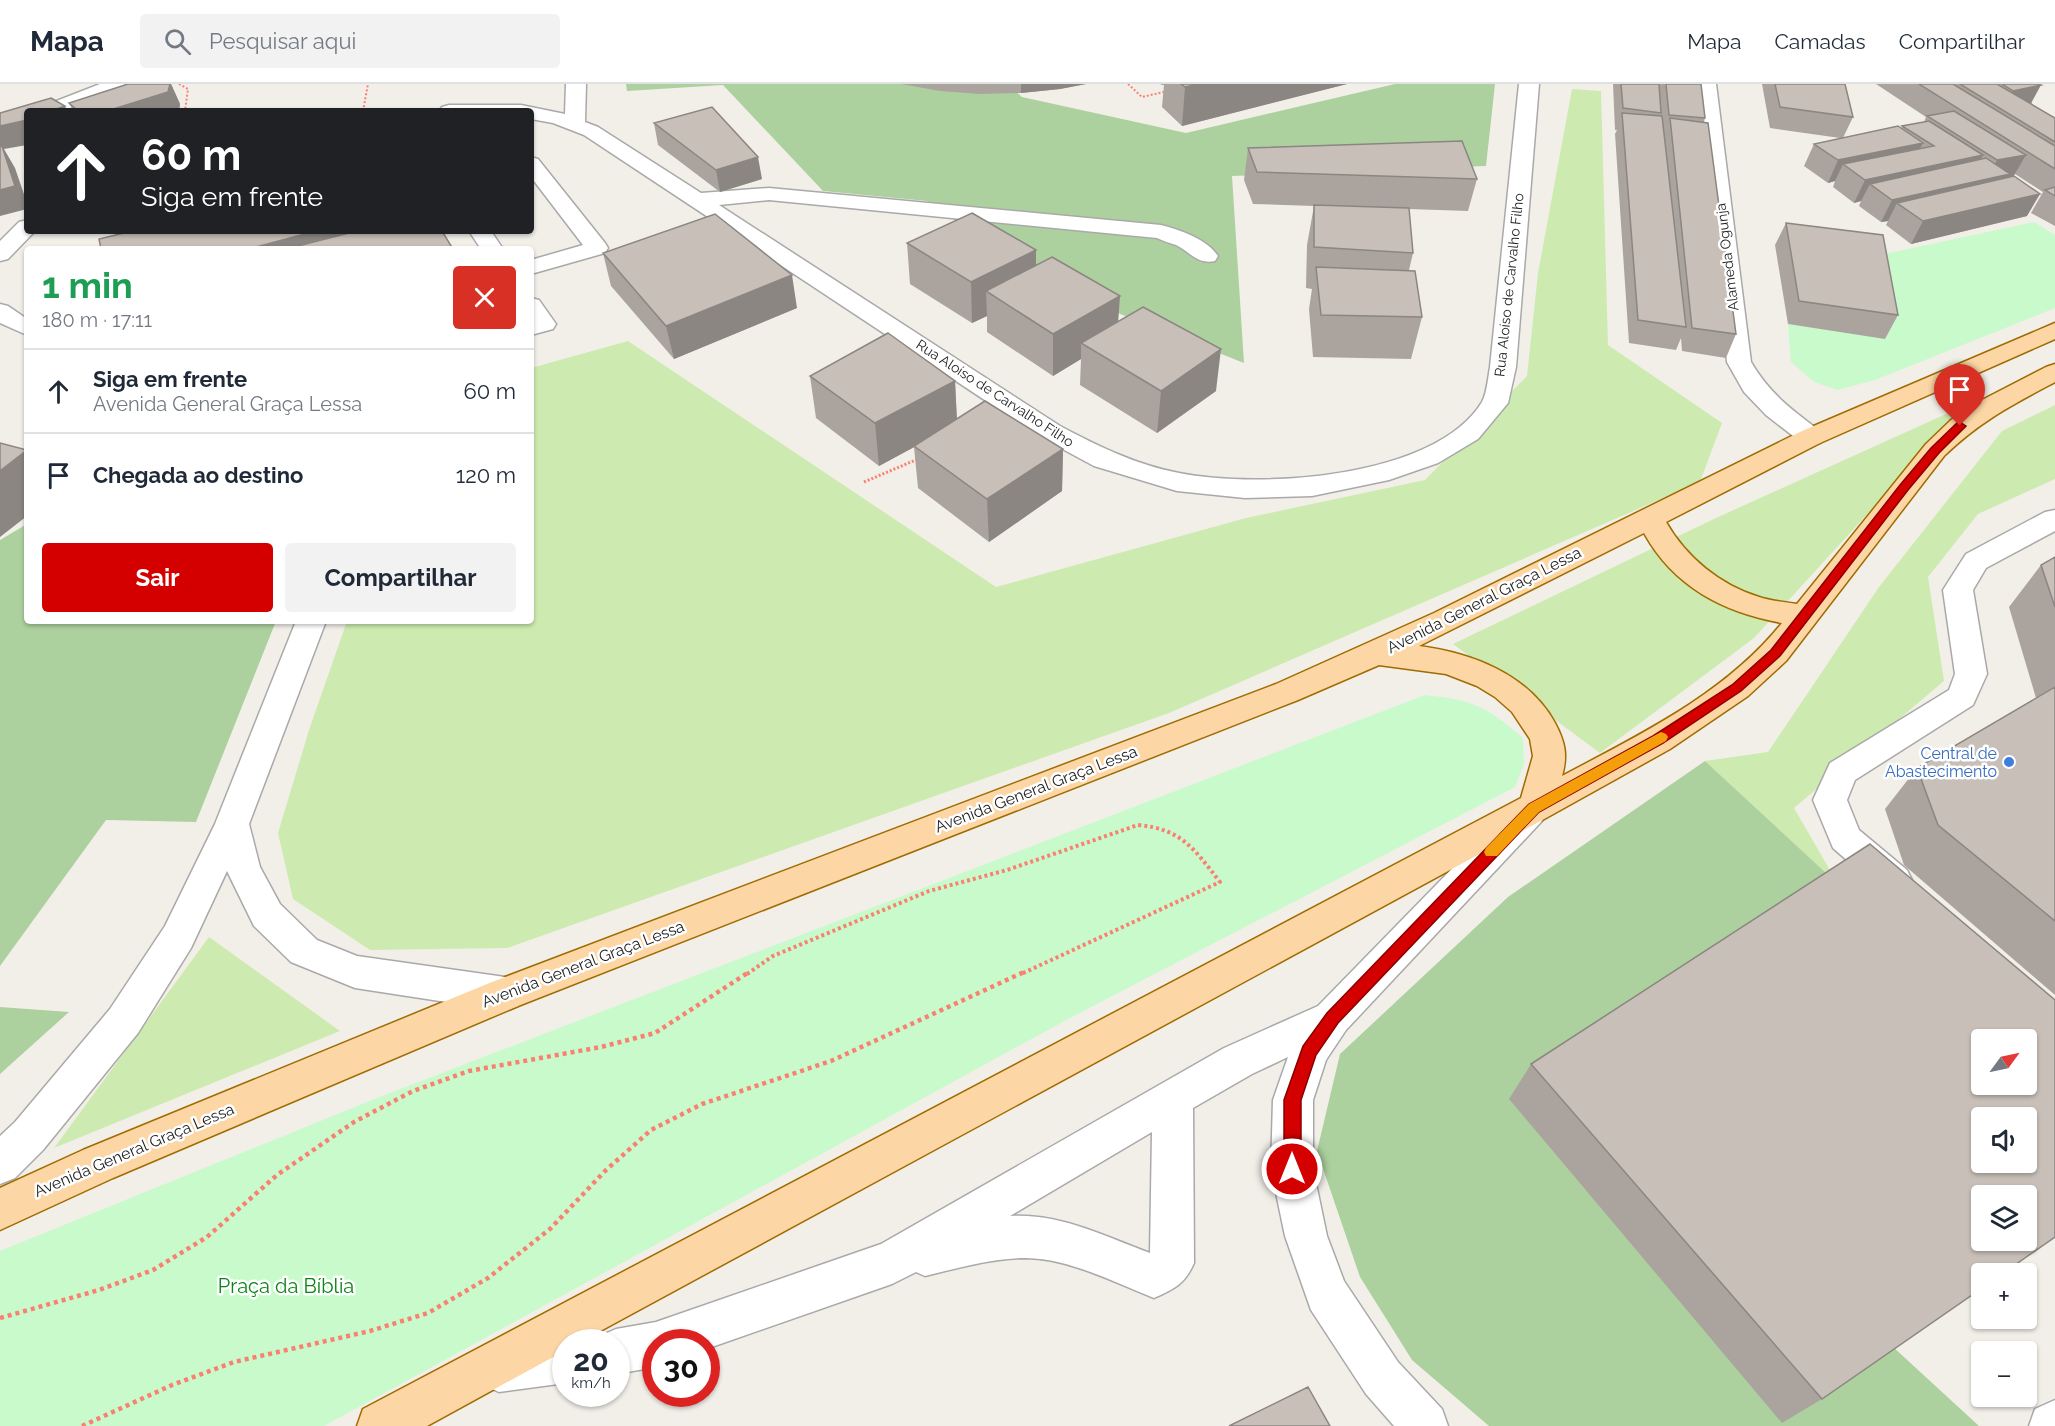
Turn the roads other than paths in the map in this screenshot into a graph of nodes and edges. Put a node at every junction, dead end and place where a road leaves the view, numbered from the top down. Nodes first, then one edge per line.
1 (118, 84) edge
2 (576, 84) edge
3 (1529, 84) edge
4 (1706, 84) edge
5 (56, 108) edge
6 (534, 114) edge
7 (575, 125) junction
8 (534, 167) edge
9 (699, 200) junction
10 (24, 230) edge
11 (1, 251) edge
12 (1207, 256) dead end
13 (534, 266) edge
14 (534, 309) edge
15 (0, 311) edge
16 (24, 327) edge
17 (534, 327) edge
18 (2055, 330) edge
19 (2055, 372) edge
20 (1811, 437) junction
21 (1648, 517) junction
22 (2055, 519) edge
23 (1803, 616) junction
24 (309, 624) edge
25 (1377, 654) junction
26 (1534, 808) junction
27 (232, 824) junction
28 (1915, 898) edge
29 (506, 994) junction
30 (1332, 1018) junction
31 (1173, 1100) junction
32 (0, 1164) edge
33 (0, 1209) edge
34 (891, 1262) junction
35 (698, 1329) edge
36 (552, 1362) edge
37 (477, 1373) junction
38 (380, 1426) edge
39 (1425, 1426) edge

1 - 5 street
2 - 7 street
3 - 9 street, Rua Aloíso de Carvalho Filho
4 - 20 street, Alameda Ogunja
6 - 7 street, Rua Aloíso de Carvalho Filho
7 - 9 street, Rua Aloíso de Carvalho Filho
8 - 13 street
9 - 12 street
10 - 11 street
14 - 17 street
15 - 16 street
18 - 20 main road, Avenida General Graça Lessa
19 - 23 main road
20 - 21 main road, Avenida General Graça Lessa
21 - 23 main road
21 - 25 main road, Avenida General Graça Lessa
22 - 28 street
23 - 26 main road
24 - 27 street
25 - 26 main road
25 - 29 main road, Avenida General Graça Lessa
26 - 30 street
26 - 37 main road
27 - 29 street
27 - 32 street
29 - 33 main road, Avenida General Graça Lessa
30 - 31 street
30 - 39 street
31 - 34 street
31 - 34 street
34 - 35 street
36 - 37 street
37 - 38 main road

